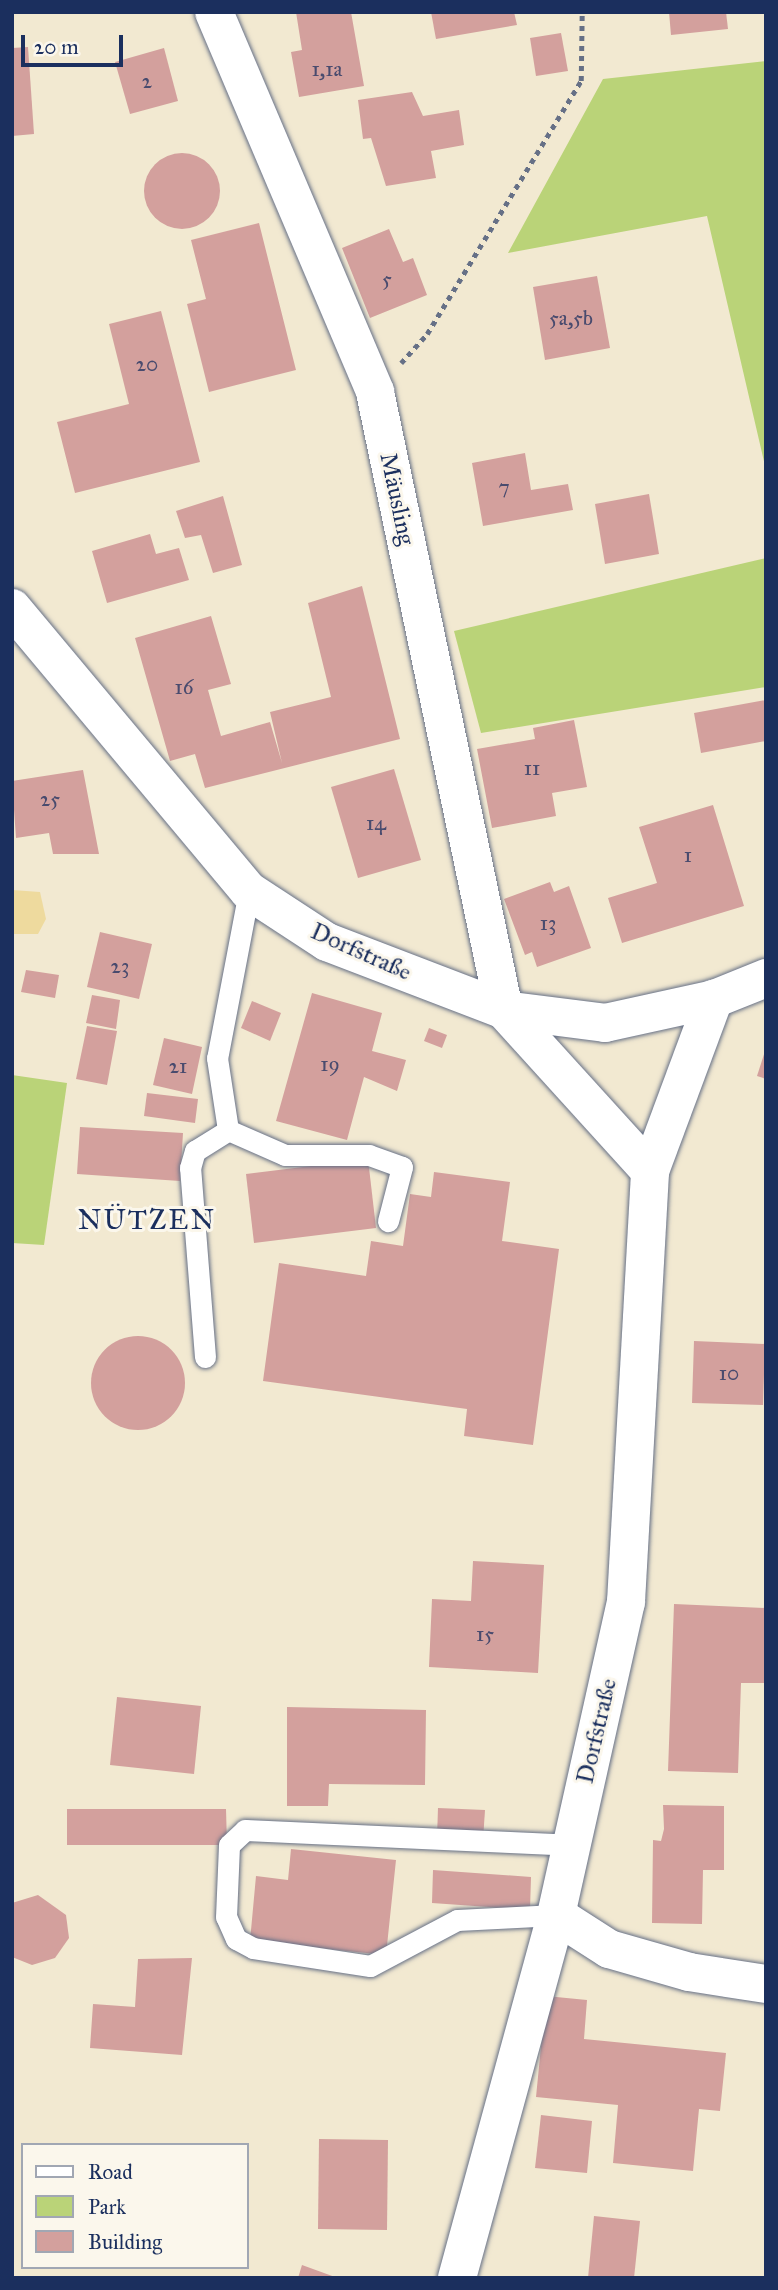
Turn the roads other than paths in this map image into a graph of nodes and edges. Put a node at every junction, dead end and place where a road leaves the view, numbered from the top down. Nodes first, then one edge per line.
1 (214, 12) edge
2 (12, 608) edge
3 (249, 891) junction
4 (766, 978) edge
5 (714, 999) junction
6 (504, 1010) junction
7 (228, 1130) junction
8 (650, 1171) junction
9 (388, 1221) dead end
10 (205, 1357) dead end
11 (571, 1845) junction
12 (556, 1915) junction
13 (766, 1984) edge
14 (457, 2278) edge

1 - 6 street, Mäusling
2 - 3 street, Dorfstraße
3 - 6 street, Dorfstraße
3 - 7 lane
4 - 5 street
5 - 6 street
5 - 8 street, Dorfstraße
6 - 8 street, Dorfstraße
7 - 9 lane
7 - 10 lane
8 - 11 street, Dorfstraße
11 - 12 street, Dorfstraße
11 - 12 lane
12 - 13 street
12 - 14 street, Dorfstraße

